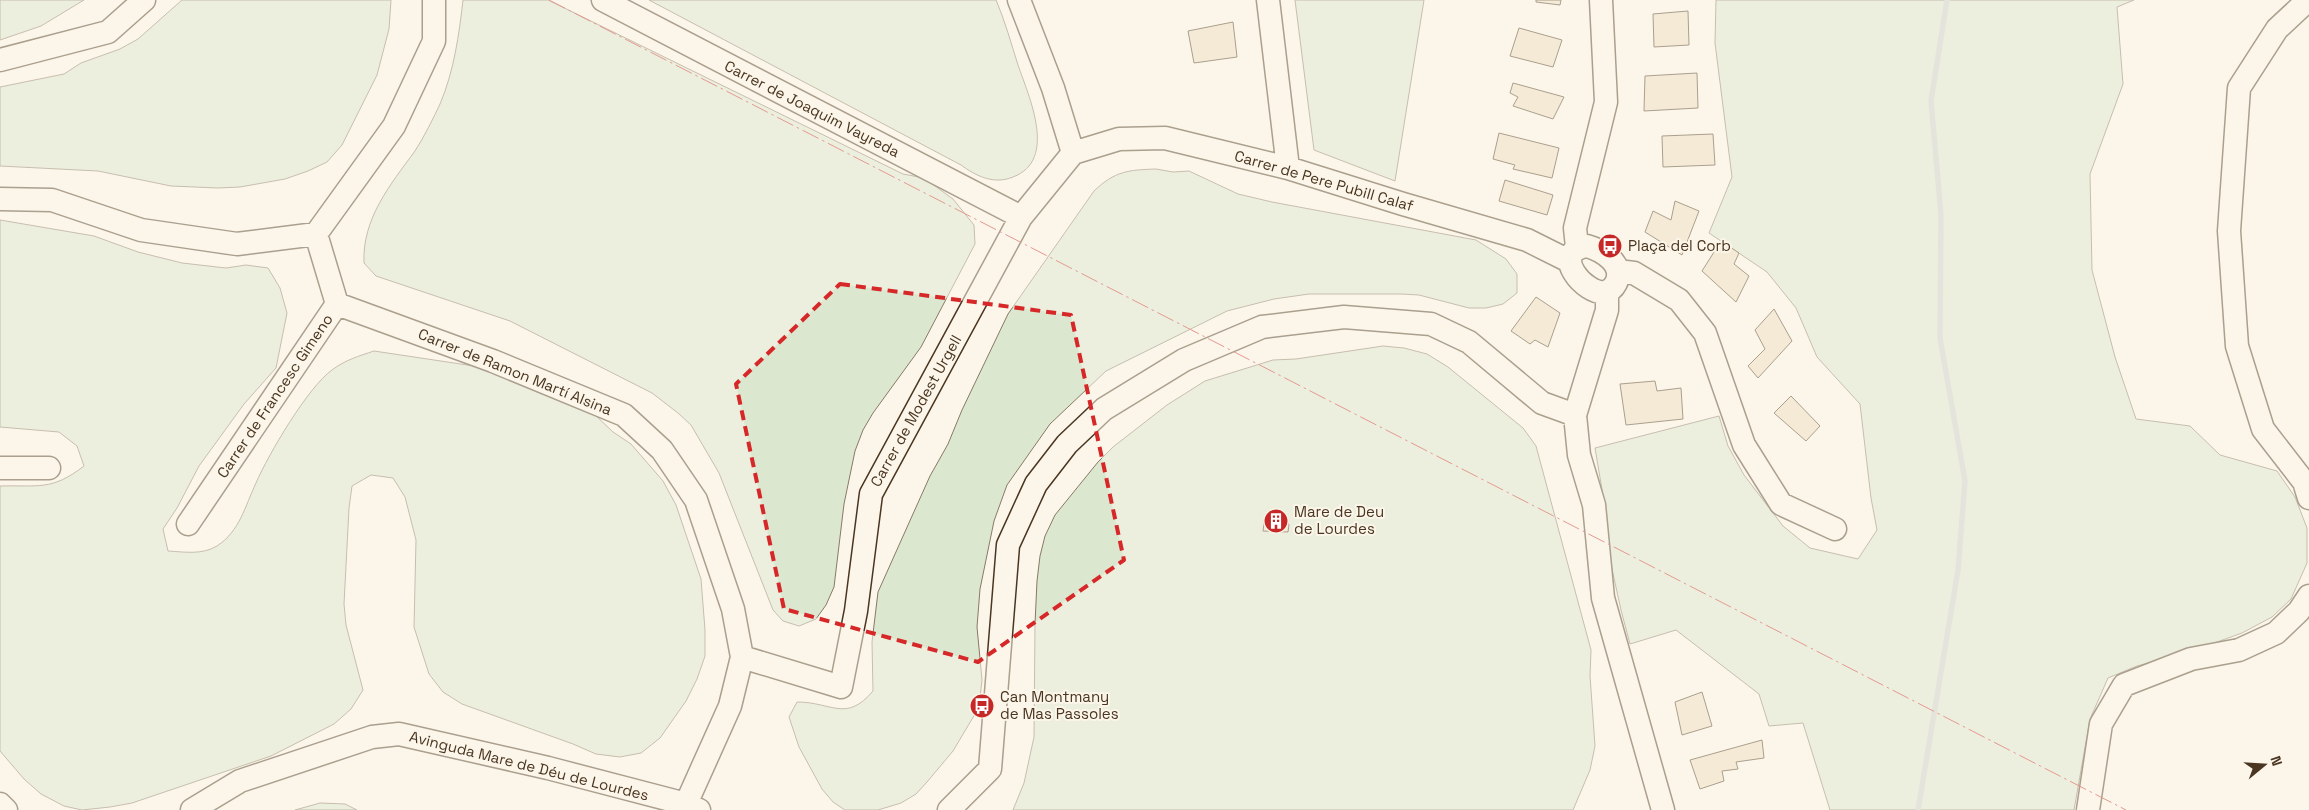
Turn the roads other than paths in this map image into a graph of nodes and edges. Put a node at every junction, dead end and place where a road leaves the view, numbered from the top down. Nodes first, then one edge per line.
1 (144, 0) edge
2 (434, 0) edge
3 (603, 0) edge
4 (1020, 0) edge
5 (1268, 0) edge
6 (1601, 0) edge
7 (2308, 0) edge
8 (0, 60) edge
9 (1073, 153) junction
10 (1288, 168) junction
11 (0, 199) edge
12 (1021, 217) junction
13 (316, 234) junction
14 (1573, 254) junction
15 (1618, 271) junction
16 (1607, 292) junction
17 (337, 304) junction
18 (1575, 415) junction
19 (0, 468) edge
20 (49, 468) dead end
21 (2309, 498) edge
22 (188, 524) dead end
23 (1835, 529) dead end
24 (2309, 596) edge
25 (742, 657) junction
26 (0, 804) edge
27 (693, 807) edge
28 (6, 810) edge
29 (192, 810) edge
30 (949, 810) edge
31 (1663, 810) edge
32 (2088, 810) edge

1 - 8 street
2 - 13 street
3 - 12 street, Carrer de Joaquim Vayreda
4 - 9 street
5 - 10 street
6 - 14 street
7 - 21 street
9 - 10 street, Carrer de Pere Pubill Calaf
9 - 12 street, Carrer de Modest Urgell
10 - 14 street, Carrer de Pere Pubill Calaf
11 - 13 street
12 - 25 street, Carrer de Modest Urgell
13 - 17 street, Carrer de Francesc Gimeno
14 - 15 street
14 - 16 street
15 - 16 street
15 - 23 street
16 - 18 street
17 - 22 street, Carrer de Francesc Gimeno
17 - 25 street, Carrer de Ramon Martí Alsina
18 - 30 street
18 - 31 street
19 - 20 street
24 - 32 street
25 - 27 street, Carrer de Ramon Martí Alsina
26 - 28 street
27 - 29 street, Avinguda Mare de Déu de Lourdes

